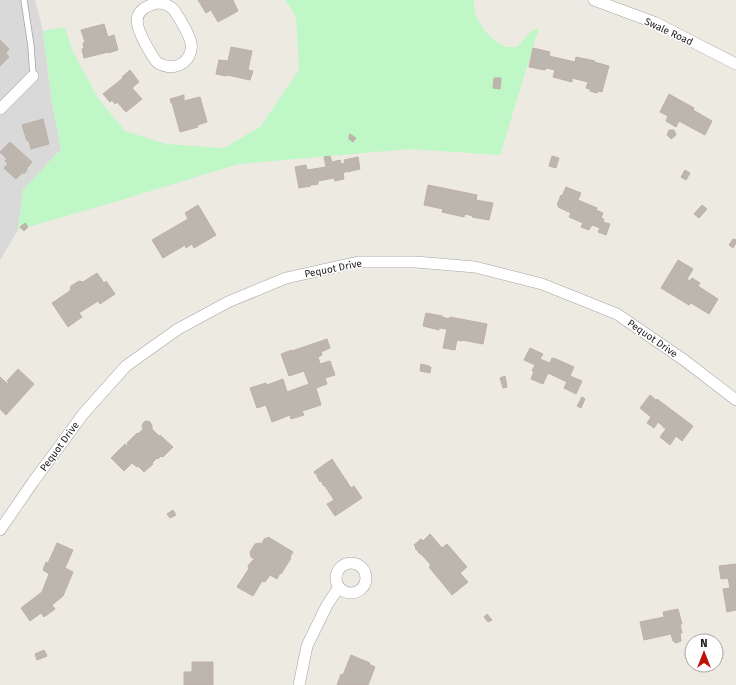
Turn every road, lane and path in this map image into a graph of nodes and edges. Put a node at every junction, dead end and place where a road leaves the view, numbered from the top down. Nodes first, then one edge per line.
1 (24, 0) edge
2 (157, 1) edge
3 (597, 1) edge
4 (736, 64) edge
5 (33, 76) joint
6 (0, 109) edge
7 (736, 400) edge
8 (0, 530) edge
9 (339, 587) dead end
10 (299, 685) edge

1 - 5 lane
2 - 2 street
3 - 4 street, Swale Road
5 - 6 street
7 - 8 street, Pequot Drive
9 - 10 street

